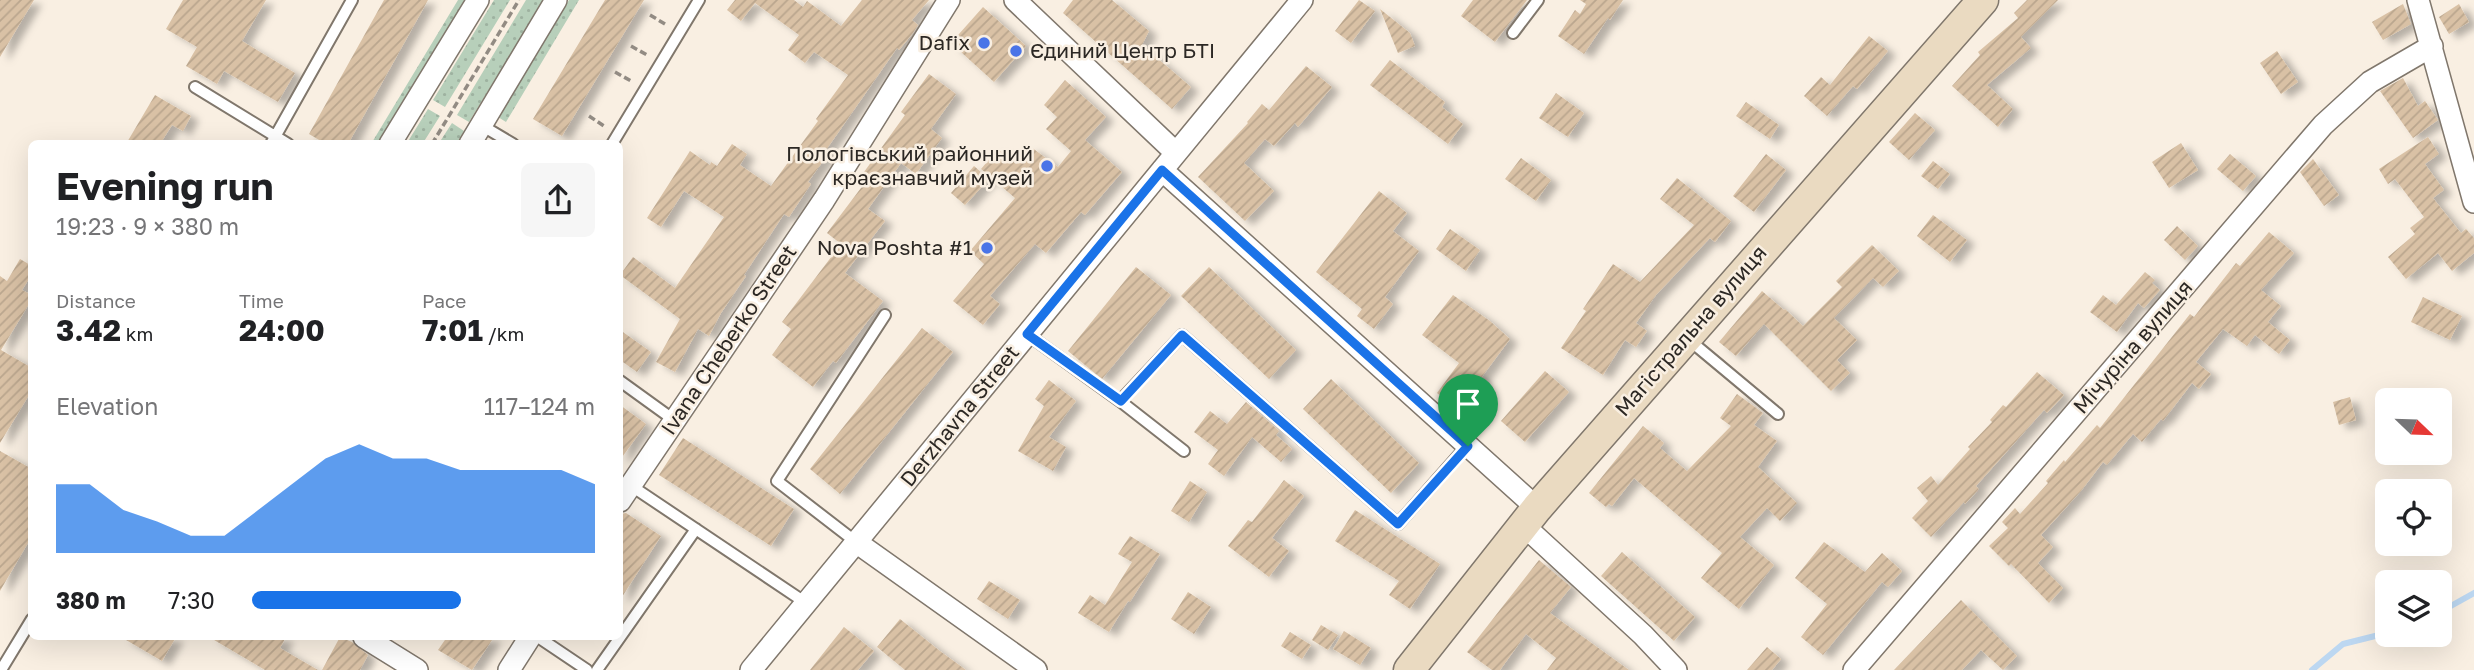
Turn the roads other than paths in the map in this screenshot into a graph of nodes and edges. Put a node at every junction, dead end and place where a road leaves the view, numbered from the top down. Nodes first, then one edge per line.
1 (352, 0) edge
2 (478, 0) edge
3 (555, 0) edge
4 (699, 0) edge
5 (949, 0) edge
6 (1014, 0) edge
7 (1302, 0) edge
8 (1538, 0) edge
9 (1983, 0) edge
10 (2418, 0) edge
11 (1513, 33) dead end
12 (2432, 46) junction
13 (195, 87) dead end
14 (481, 125) junction
15 (273, 140) edge
16 (392, 140) edge
17 (472, 140) edge
18 (506, 140) edge
19 (614, 140) edge
20 (1176, 153) junction
21 (1162, 170) junction
22 (2474, 202) edge
23 (885, 315) dead end
24 (1027, 334) junction
25 (1685, 337) junction
26 (623, 383) edge
27 (1121, 401) junction
28 (1778, 414) dead end
29 (674, 420) junction
30 (1468, 446) junction
31 (1184, 451) dead end
32 (625, 493) edge
33 (1529, 516) junction
34 (696, 529) junction
35 (856, 542) junction
36 (806, 603) junction
37 (28, 626) edge
38 (623, 633) edge
39 (370, 640) edge
40 (528, 640) edge
41 (542, 640) edge
42 (618, 640) edge
43 (1, 670) edge
44 (417, 670) edge
45 (509, 670) edge
46 (587, 670) edge
47 (597, 670) edge
48 (751, 670) edge
49 (1036, 670) edge
50 (1409, 670) edge
51 (1676, 670) edge
52 (1854, 670) edge

1 - 15 lane
2 - 16 street
3 - 14 street
4 - 19 lane
5 - 29 street, Ivana Cheberko Street
6 - 20 street
7 - 20 street, Derzhavna Street
8 - 11 lane
9 - 25 main road, Магістральна вулиця
10 - 12 street
12 - 22 street
12 - 52 street, Мічуріна вулиця
13 - 15 lane
14 - 17 street
14 - 18 lane
20 - 21 street, Derzhavna Street
21 - 24 street, Derzhavna Street
21 - 30 street
23 - 35 lane
24 - 27 lane
24 - 35 street, Derzhavna Street
25 - 28 lane
25 - 33 main road, Магістральна вулиця
26 - 29 lane
27 - 30 lane
27 - 31 lane
29 - 32 street, Ivana Cheberko Street
30 - 33 street
32 - 34 lane
33 - 50 main road, Магістральна вулиця
33 - 51 street
34 - 36 lane
34 - 38 lane
35 - 36 street, Derzhavna Street
35 - 49 street
36 - 48 street, Derzhavna Street
37 - 43 lane
39 - 44 street
40 - 45 street
41 - 46 lane
42 - 47 lane

